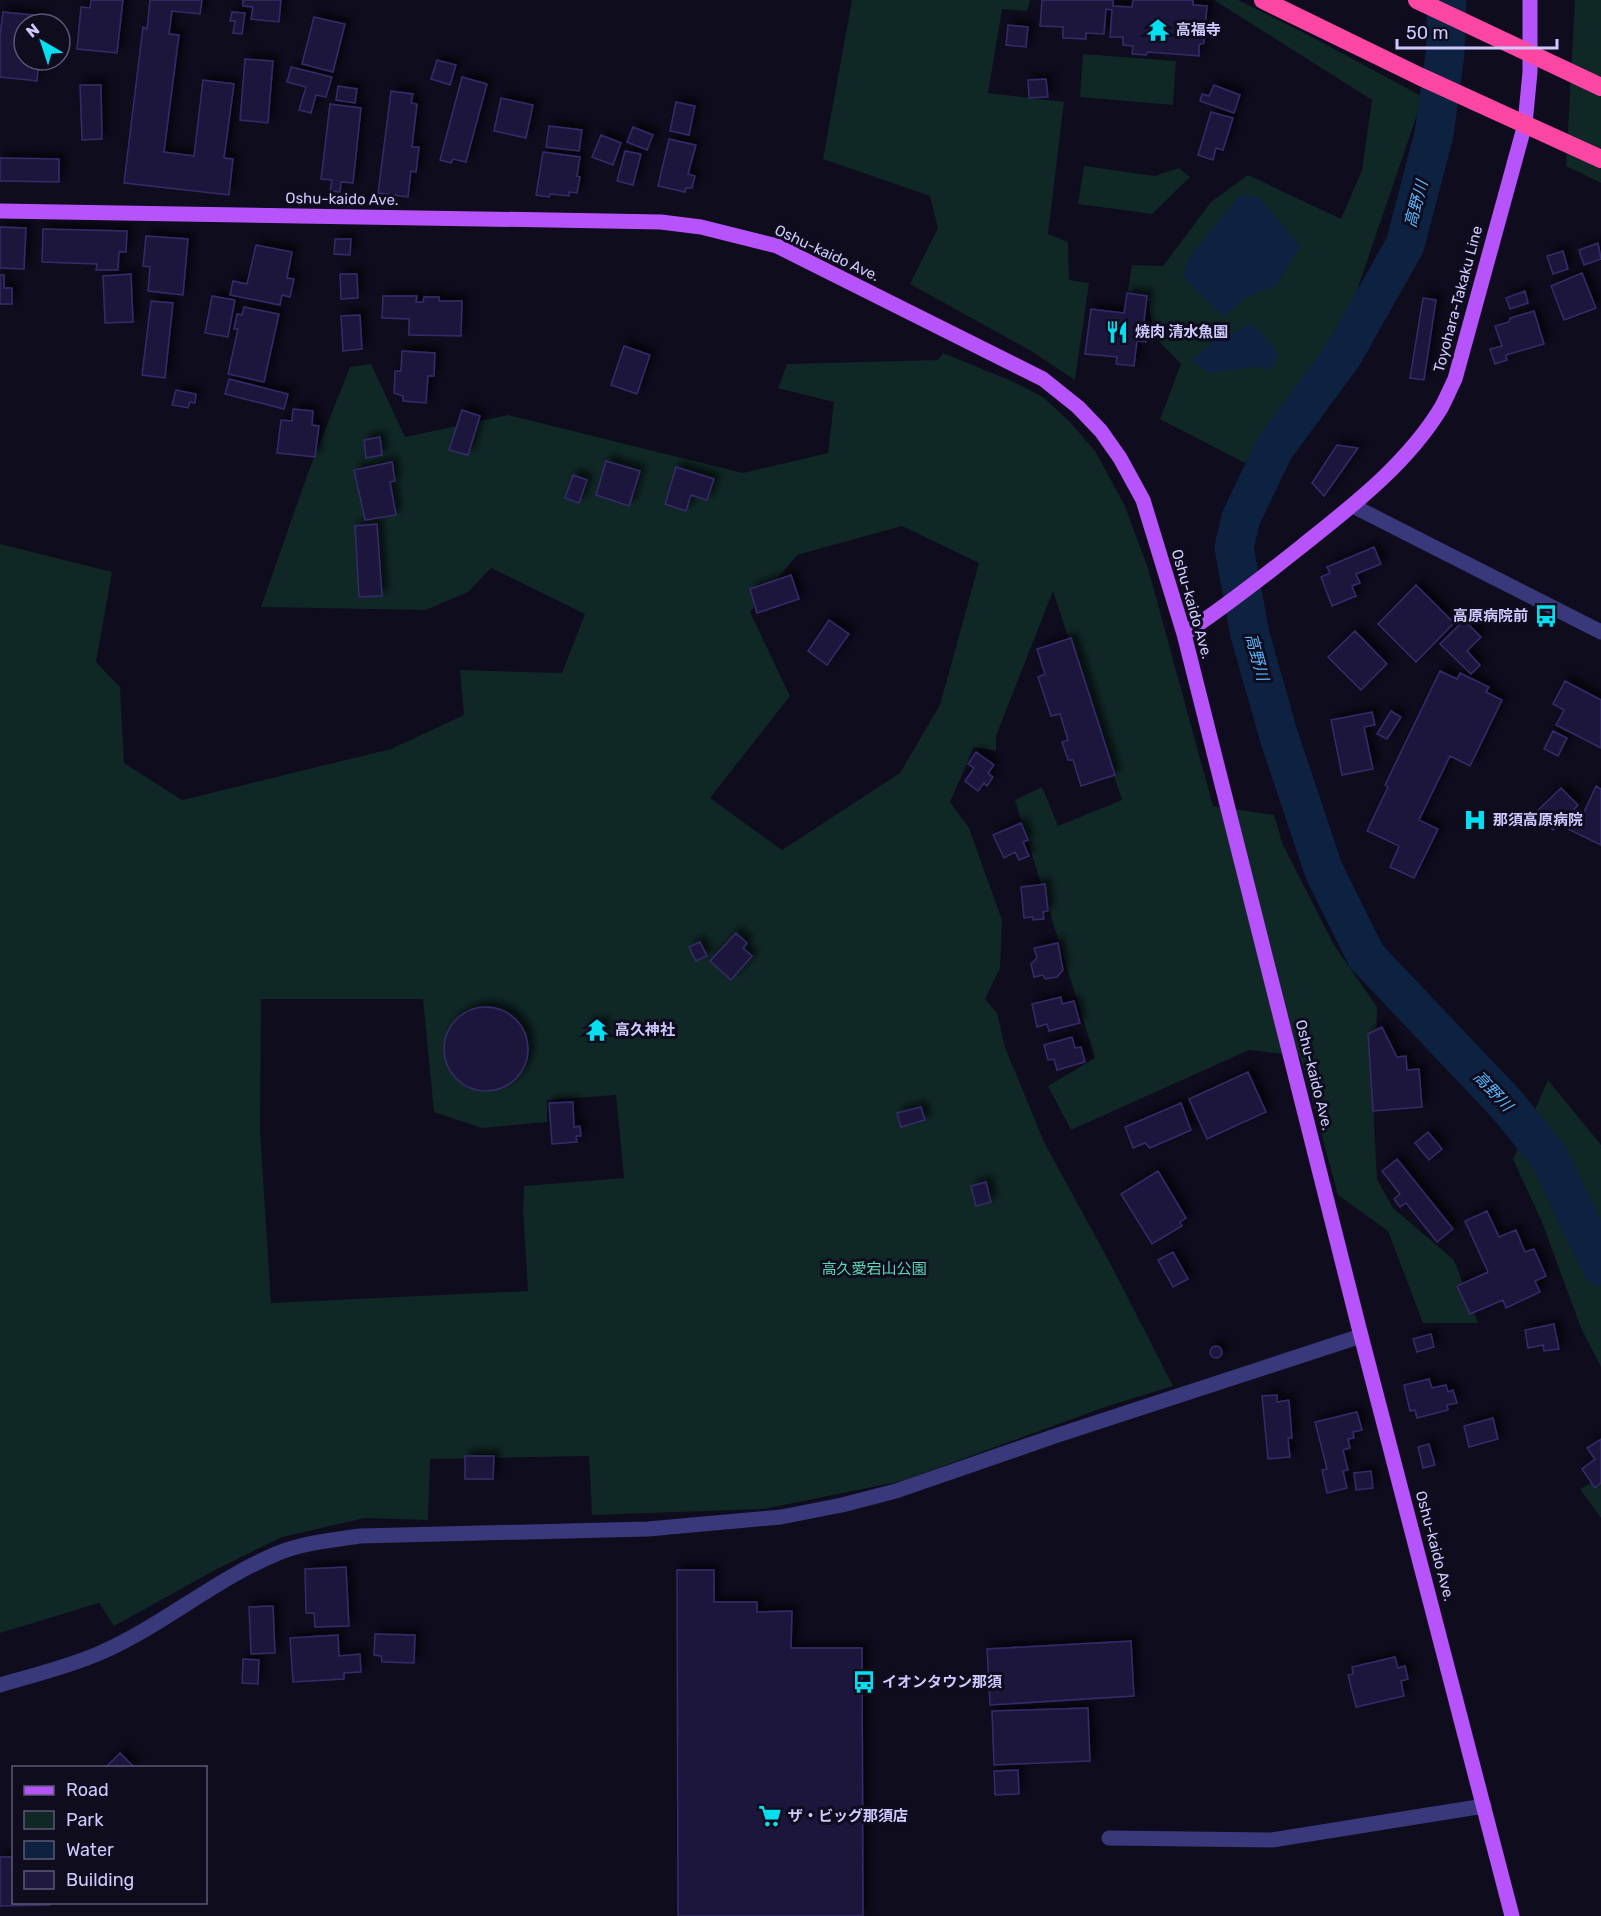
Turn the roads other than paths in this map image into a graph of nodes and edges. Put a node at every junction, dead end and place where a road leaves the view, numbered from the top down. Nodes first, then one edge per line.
1 (1263, 0) edge
2 (1417, 0) edge
3 (1530, 0) edge
4 (1601, 87) edge
5 (1525, 124) junction
6 (1601, 159) edge
7 (0, 211) edge
8 (1353, 506) junction
9 (1601, 632) edge
10 (1184, 634) junction
11 (1361, 1336) junction
12 (0, 1685) edge
13 (1485, 1806) junction
14 (1109, 1838) dead end
15 (1512, 1916) edge

1 - 5 highway
2 - 4 highway
3 - 5 main road, Toyohara-Takaku Line
5 - 6 highway
5 - 8 main road, Toyohara-Takaku Line
7 - 10 main road, Oshu-kaido Ave.
8 - 9 street
8 - 10 main road, Toyohara-Takaku Line
10 - 11 main road, Oshu-kaido Ave.
11 - 12 street
11 - 13 main road, Oshu-kaido Ave.
13 - 14 street
13 - 15 main road, Oshu-kaido Ave.

